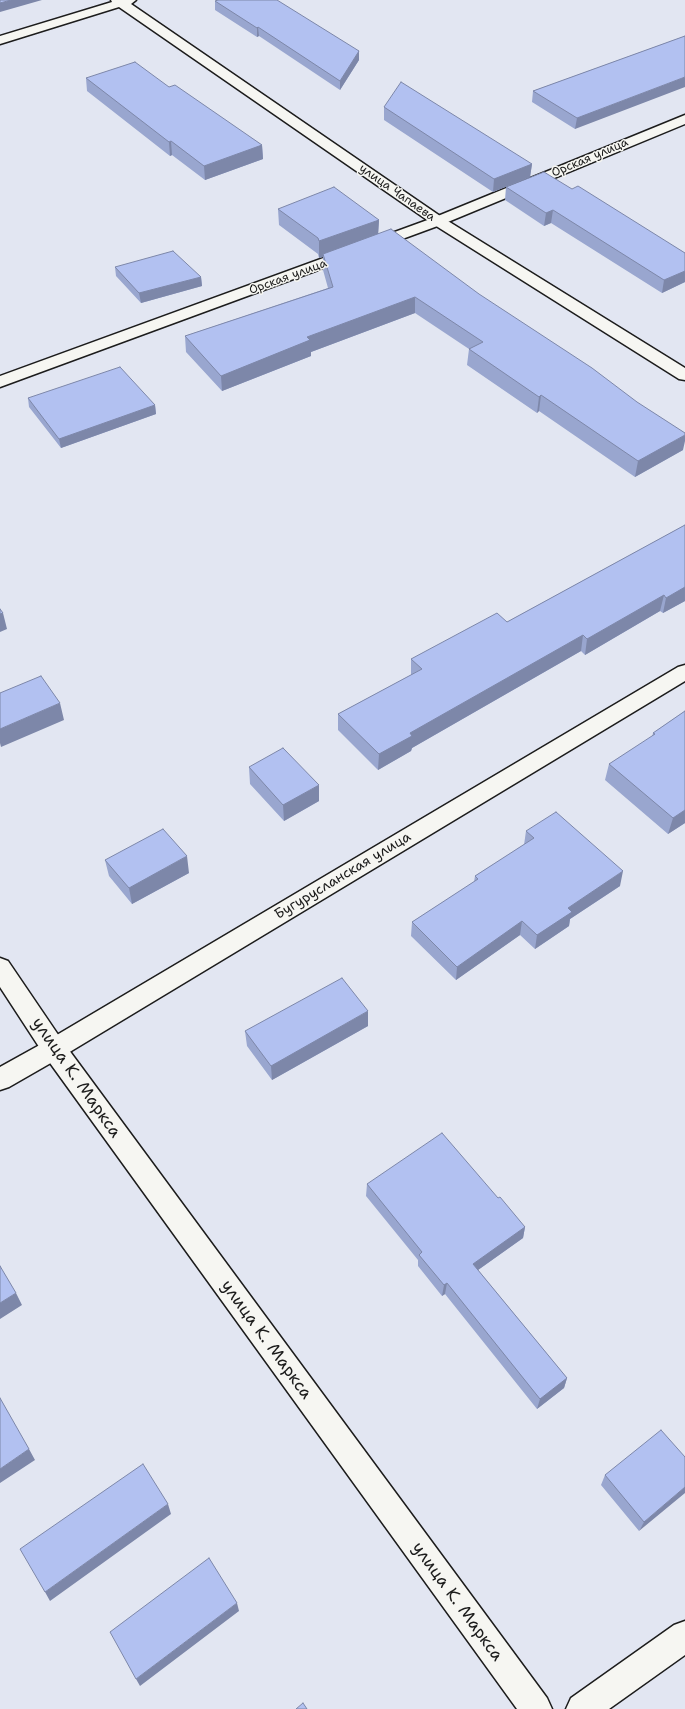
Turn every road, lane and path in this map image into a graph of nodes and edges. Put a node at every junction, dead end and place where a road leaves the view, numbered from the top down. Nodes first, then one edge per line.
1 (123, 1) edge
2 (0, 40) edge
3 (685, 119) edge
4 (438, 222) junction
5 (685, 375) edge
6 (0, 382) edge
7 (685, 672) edge
8 (0, 968) edge
9 (54, 1049) junction
10 (0, 1079) edge
11 (685, 1636) edge
12 (536, 1709) edge
13 (582, 1709) edge

1 - 2 street
1 - 4 street, улица Чапаева
3 - 4 street, Орская улица
4 - 5 street, улица Чапаева
4 - 6 street, Орская улица
7 - 9 street, Бугурусланская улица
8 - 9 street, улица К. Маркса
9 - 10 street, Бугурусланская улица
9 - 12 street, улица К. Маркса
11 - 13 street

